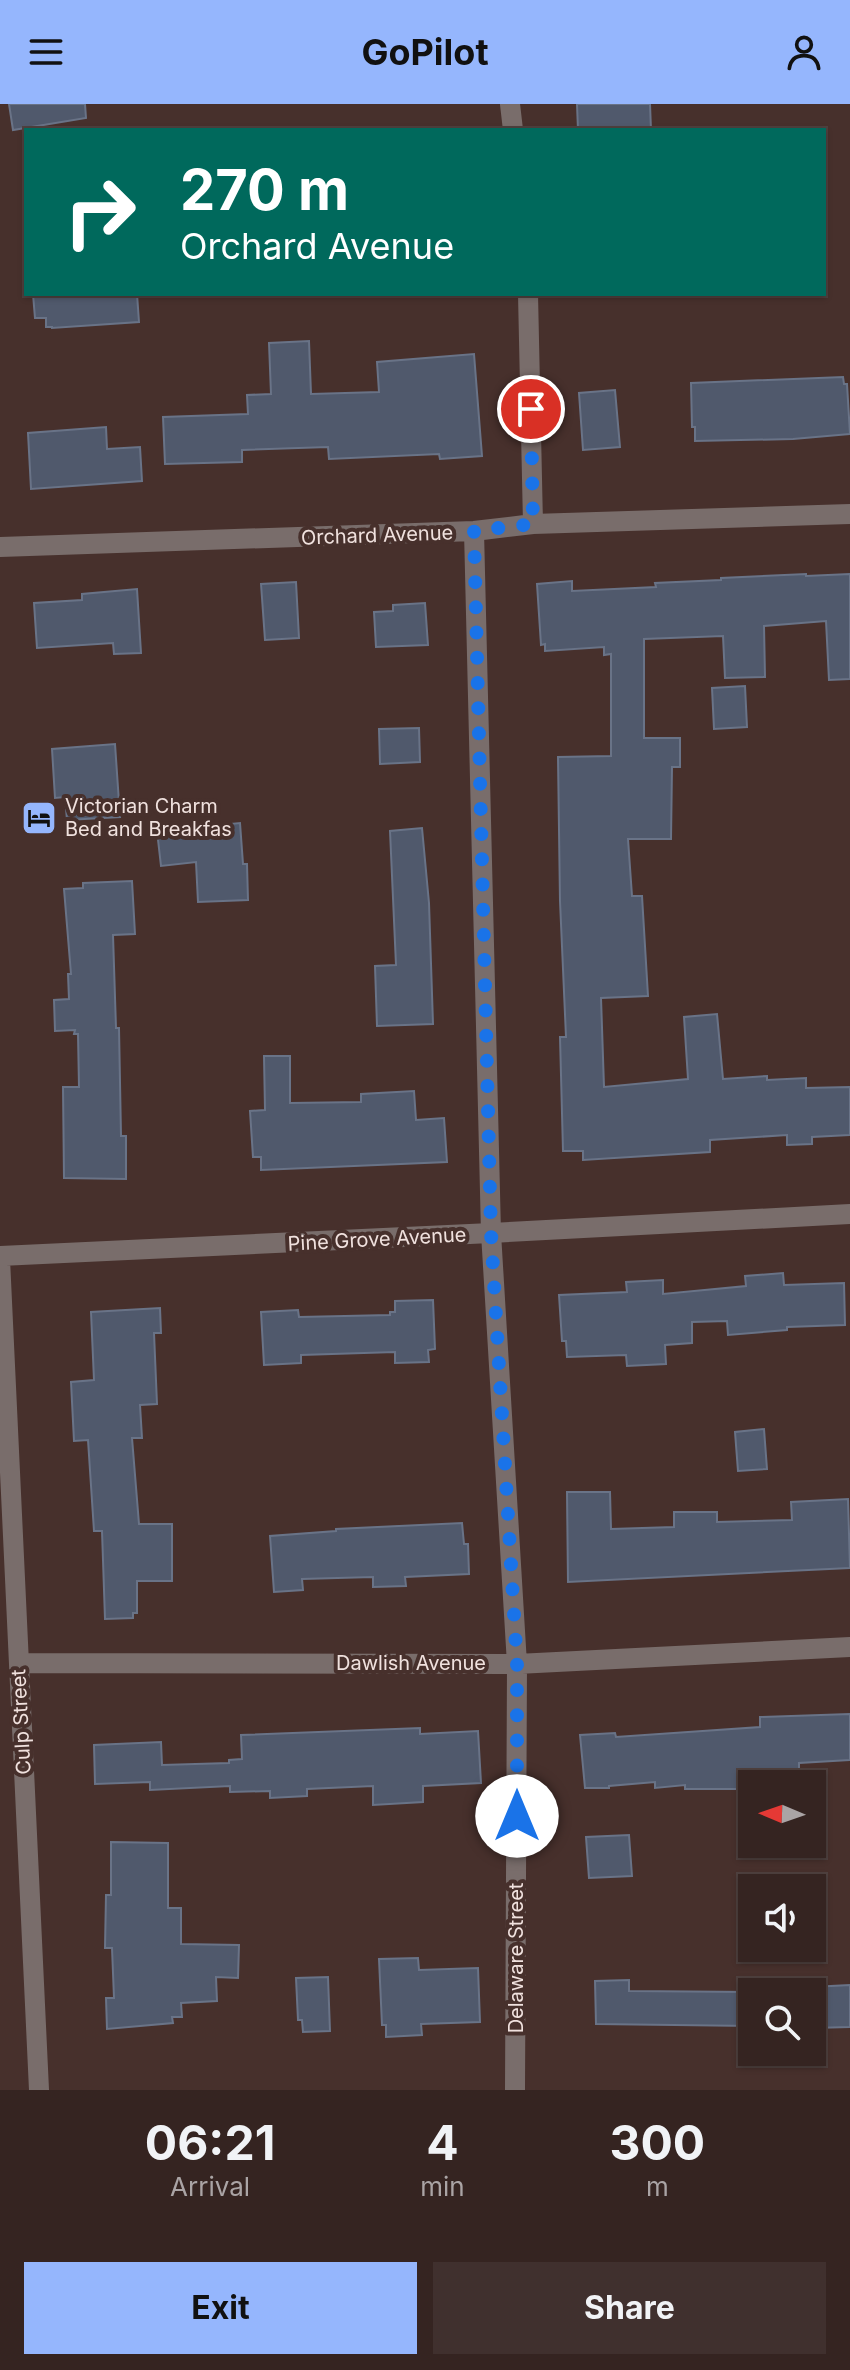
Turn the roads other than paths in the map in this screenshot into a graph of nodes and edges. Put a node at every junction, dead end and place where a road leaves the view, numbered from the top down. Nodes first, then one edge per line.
1 (510, 104) edge
2 (513, 128) edge
3 (528, 296) edge
4 (850, 514) edge
5 (533, 524) junction
6 (474, 531) junction
7 (0, 547) edge
8 (850, 1214) edge
9 (491, 1233) junction
10 (0, 1258) edge
11 (850, 1647) edge
12 (19, 1663) junction
13 (517, 1664) junction
14 (39, 2090) edge
15 (515, 2090) edge

1 - 2 street
3 - 5 street
4 - 5 street, Orchard Avenue
5 - 6 street, Orchard Avenue
6 - 7 street, Orchard Avenue
6 - 9 street, Delaware Street
8 - 9 street, Pine Grove Avenue
9 - 10 street, Pine Grove Avenue
9 - 13 street, Delaware Street
10 - 12 street, Culp Street
11 - 13 street, Dawlish Avenue
12 - 13 street, Dawlish Avenue
12 - 14 street, Culp Street
13 - 15 street, Delaware Street

